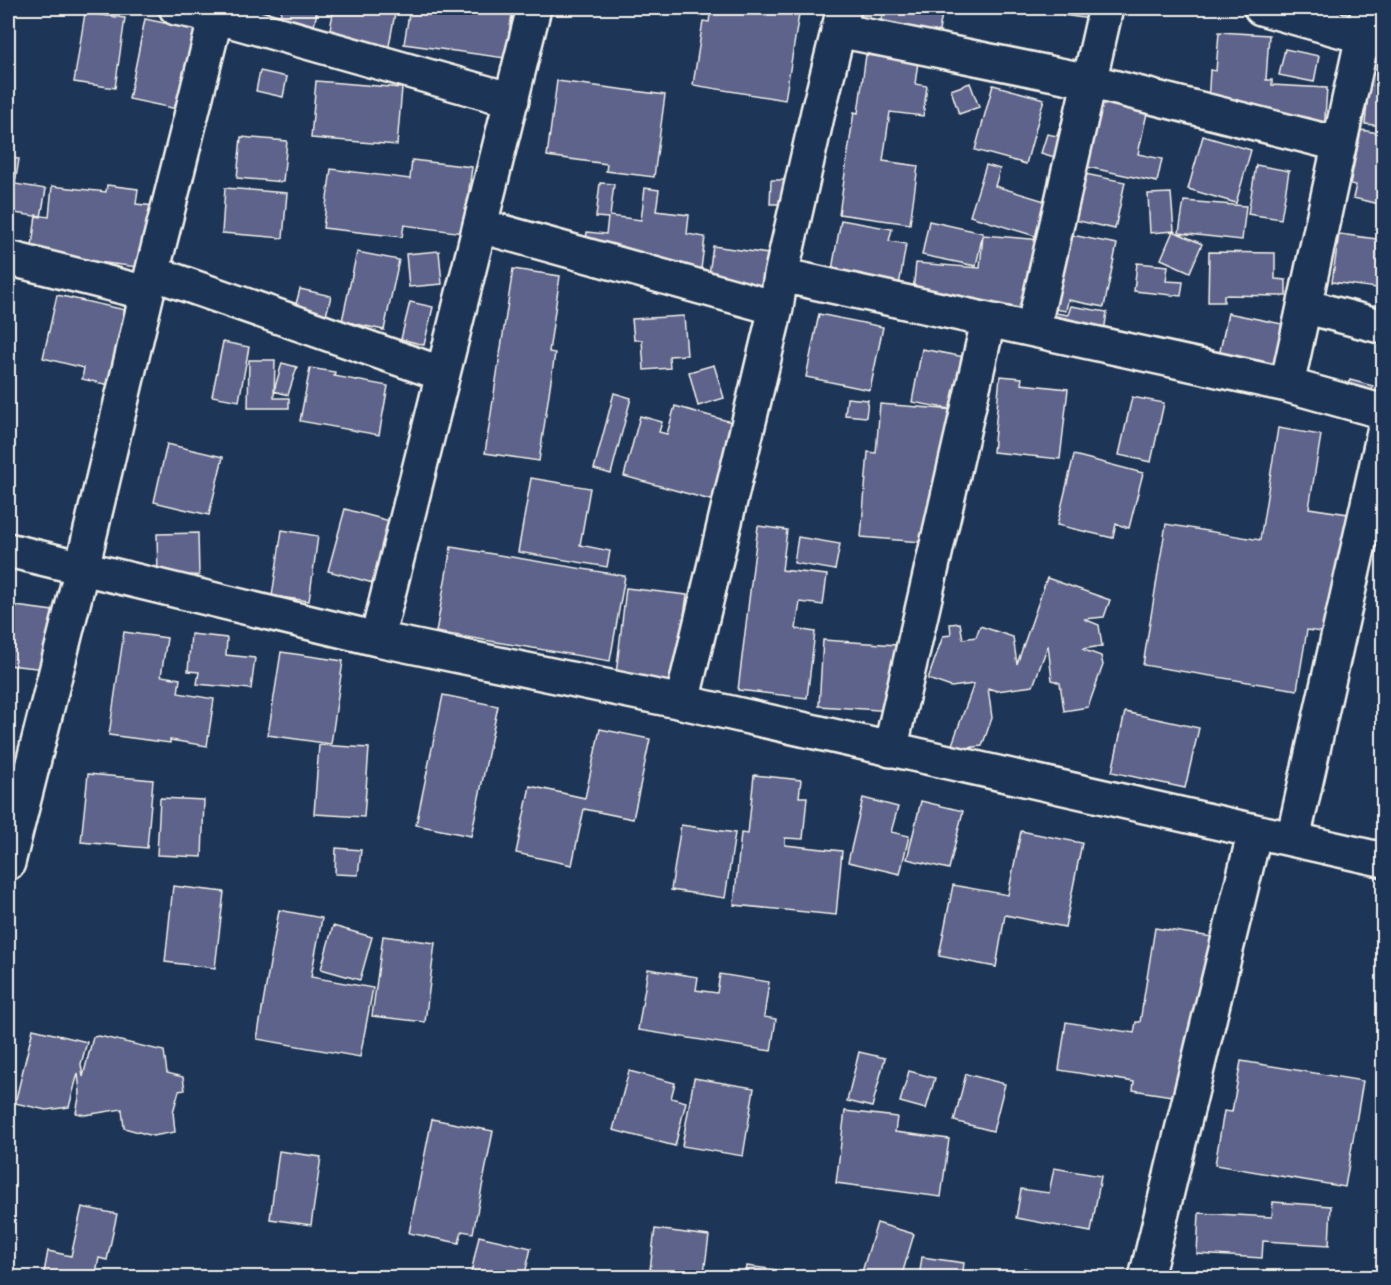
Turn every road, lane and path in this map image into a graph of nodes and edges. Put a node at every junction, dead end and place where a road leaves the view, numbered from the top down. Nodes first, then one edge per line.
1 (176, 8) edge
2 (534, 8) edge
3 (1106, 8) edge
4 (1261, 8) edge
5 (217, 12) edge
6 (841, 19) edge
7 (1371, 29) edge
8 (1089, 81) junction
9 (512, 100) junction
10 (1338, 144) junction
11 (481, 226) junction
12 (8, 258) edge
13 (781, 275) junction
14 (150, 283) junction
15 (1304, 306) junction
16 (776, 308) junction
17 (988, 322) junction
18 (1383, 327) edge
19 (1033, 329) junction
20 (444, 374) junction
21 (1287, 385) junction
22 (1383, 412) edge
23 (1383, 432) edge
24 (8, 550) edge
25 (82, 568) junction
26 (377, 639) junction
27 (682, 702) junction
28 (890, 750) junction
29 (1255, 831) junction
30 (1293, 839) junction
31 (1383, 860) edge
32 (8, 863) edge
33 (1146, 1278) edge

1 - 5 street
2 - 9 street
3 - 8 street
4 - 7 street
5 - 9 street
5 - 14 street
6 - 8 street
6 - 13 street
7 - 10 street
8 - 10 street
8 - 19 street
9 - 11 street
10 - 15 street
11 - 16 street
11 - 20 street
12 - 14 street
13 - 16 street
13 - 17 street
14 - 20 street
14 - 25 street
15 - 18 street
15 - 21 street
16 - 27 street
17 - 19 street
17 - 28 street
19 - 21 street
20 - 26 street
21 - 22 street
23 - 30 street
24 - 25 street
25 - 26 street
25 - 32 street
26 - 27 street
27 - 28 street
28 - 29 street
29 - 30 street
29 - 33 street
30 - 31 street

